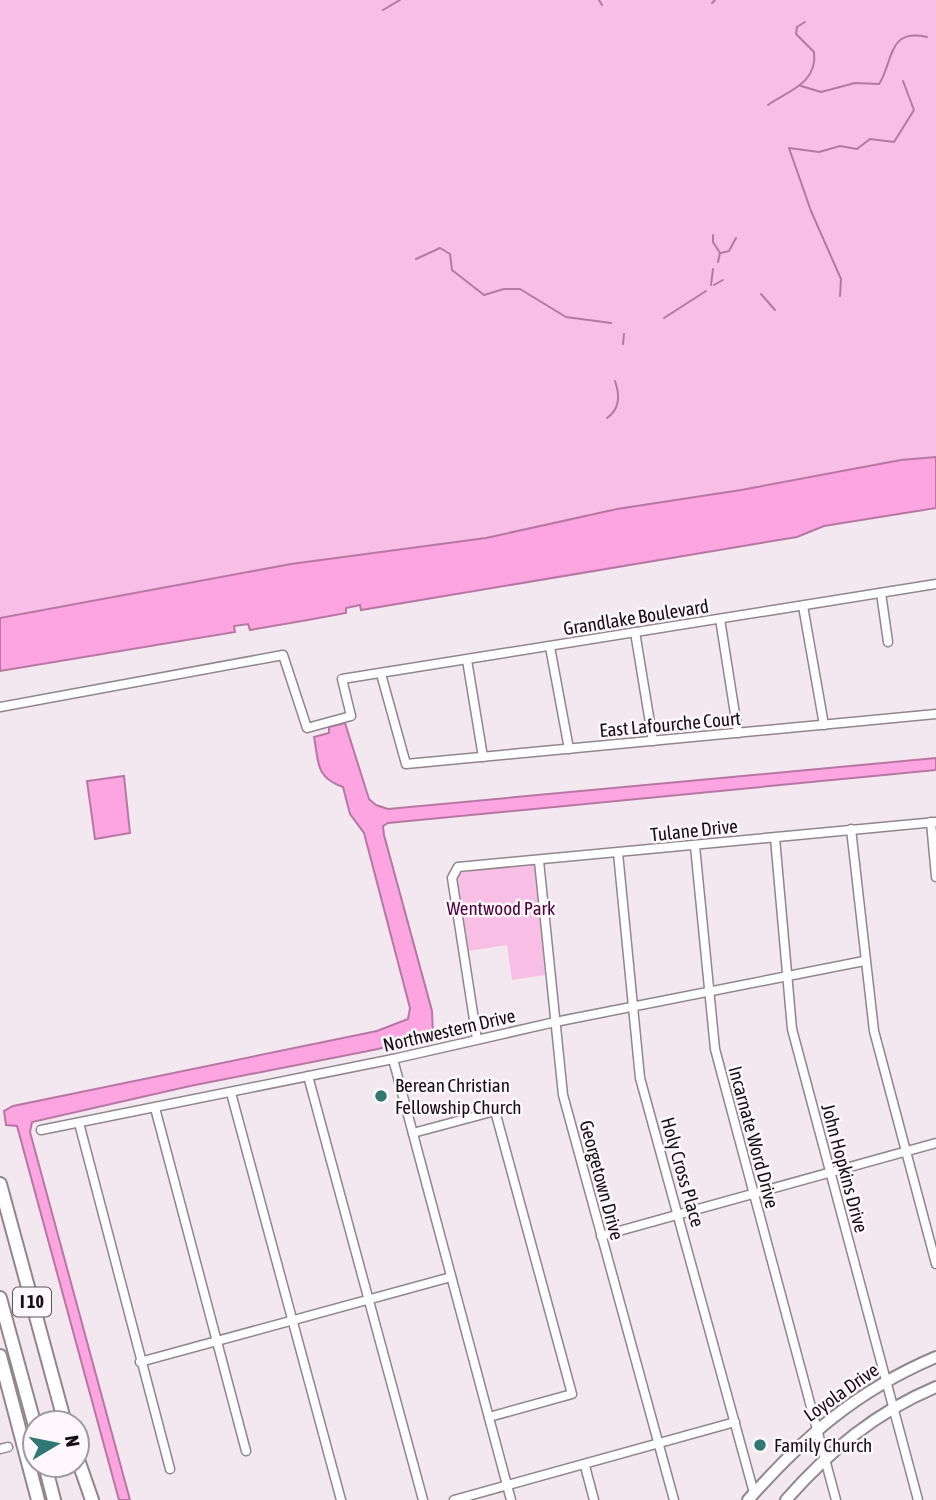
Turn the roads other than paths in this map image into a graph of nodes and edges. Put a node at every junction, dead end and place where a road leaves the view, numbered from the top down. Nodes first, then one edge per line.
1 (936, 584) edge
2 (881, 593) junction
3 (803, 606) junction
4 (720, 619) junction
5 (635, 632) junction
6 (888, 642) dead end
7 (550, 647) junction
8 (467, 660) junction
9 (381, 674) junction
10 (0, 707) edge
11 (936, 714) edge
12 (824, 725) junction
13 (738, 733) junction
14 (653, 741) junction
15 (569, 749) junction
16 (483, 757) junction
17 (933, 822) edge
18 (852, 830) junction
19 (775, 838) junction
20 (695, 846) junction
21 (618, 853) junction
22 (540, 861) junction
23 (936, 877) edge
24 (864, 961) junction
25 (787, 977) junction
26 (711, 991) junction
27 (632, 1007) junction
28 (555, 1022) junction
29 (477, 1039) junction
30 (393, 1059) junction
31 (308, 1076) junction
32 (231, 1093) junction
33 (155, 1108) junction
34 (79, 1123) junction
35 (41, 1130) dead end
36 (413, 1133) junction
37 (936, 1143) edge
38 (906, 1152) junction
39 (830, 1173) junction
40 (0, 1184) edge
41 (753, 1195) junction
42 (679, 1215) junction
43 (932, 1229) edge
44 (601, 1236) junction
45 (936, 1264) edge
46 (451, 1278) junction
47 (0, 1298) edge
48 (368, 1298) junction
49 (293, 1318) junction
50 (217, 1340) junction
51 (0, 1356) edge
52 (936, 1357) edge
53 (140, 1362) junction
54 (885, 1381) junction
55 (936, 1387) edge
56 (893, 1408) junction
57 (30, 1409) edge
58 (61, 1409) edge
59 (489, 1417) junction
60 (735, 1423) junction
61 (817, 1429) junction
62 (659, 1444) junction
63 (246, 1451) dead end
64 (825, 1459) junction
65 (585, 1466) junction
66 (170, 1469) dead end
67 (49, 1479) edge
68 (79, 1479) edge
69 (85, 1479) edge
70 (508, 1486) junction
71 (753, 1498) edge
72 (38, 1500) edge
73 (54, 1500) edge
74 (84, 1500) edge
75 (92, 1500) edge
76 (341, 1500) edge
77 (423, 1500) edge
78 (454, 1500) edge
79 (511, 1500) edge
80 (594, 1500) edge
81 (674, 1500) edge
82 (786, 1500) edge
83 (836, 1500) edge
84 (918, 1500) edge

1 - 2 street, Grandlake Boulevard
2 - 3 street, Grandlake Boulevard
2 - 6 street
3 - 4 street, Grandlake Boulevard
3 - 12 street
4 - 5 street, Grandlake Boulevard
4 - 13 street
5 - 7 street, Grandlake Boulevard
5 - 14 street
7 - 8 street, Grandlake Boulevard
7 - 15 street
8 - 9 street, Grandlake Boulevard
8 - 16 street
9 - 10 street, Grandlake Boulevard
9 - 16 street, East Lafourche Court
11 - 12 street, East Lafourche Court
12 - 13 street, East Lafourche Court
13 - 14 street, East Lafourche Court
14 - 15 street, East Lafourche Court
15 - 16 street, East Lafourche Court
17 - 18 street, Tulane Drive
17 - 23 street
18 - 19 street, Tulane Drive
18 - 24 street
19 - 20 street, Tulane Drive
19 - 25 street, John Hopkins Drive
20 - 21 street, Tulane Drive
20 - 26 street, Incarnate Word Drive
21 - 22 street, Tulane Drive
21 - 27 street, Holy Cross Place
22 - 28 street, Georgetown Drive
22 - 29 street, Tulane Drive
24 - 25 street, Northwestern Drive
24 - 38 street
25 - 26 street, Northwestern Drive
25 - 39 street, John Hopkins Drive
26 - 27 street, Northwestern Drive
26 - 41 street, Incarnate Word Drive
27 - 28 street, Northwestern Drive
27 - 42 street, Holy Cross Place
28 - 29 street, Northwestern Drive
28 - 44 street, Georgetown Drive
29 - 30 street, Northwestern Drive
30 - 31 street, Northwestern Drive
30 - 36 street
31 - 32 street, Northwestern Drive
31 - 48 street
32 - 33 street, Northwestern Drive
32 - 49 street
33 - 34 street, Northwestern Drive
33 - 50 street
34 - 35 street, Northwestern Drive
34 - 53 street
36 - 46 street
36 - 59 street
37 - 38 street
38 - 39 street
38 - 43 street
39 - 41 street
39 - 54 street, John Hopkins Drive
40 - 58 highway, I 10
41 - 42 street
41 - 61 street, Incarnate Word Drive
42 - 44 street
42 - 60 street, Holy Cross Place
43 - 45 street
44 - 62 street, Georgetown Drive
46 - 48 street
46 - 59 street
47 - 57 highway, I 10
48 - 49 street
48 - 77 street
49 - 50 street
49 - 76 street
50 - 53 street
50 - 63 street
51 - 72 highway
52 - 54 main road, Loyola Drive
53 - 66 street
54 - 56 street, John Hopkins Drive
54 - 61 main road, Loyola Drive
55 - 56 main road
56 - 64 main road
56 - 84 street, John Hopkins Drive
59 - 70 street
60 - 62 street
60 - 71 street, Holy Cross Place
61 - 64 street, Incarnate Word Drive
61 - 71 main road, Loyola Drive
62 - 65 street
62 - 81 street, Georgetown Drive
64 - 82 main road
64 - 83 street
65 - 70 street
65 - 80 street
67 - 73 highway
68 - 74 highway
69 - 75 highway
70 - 78 street
70 - 79 street

